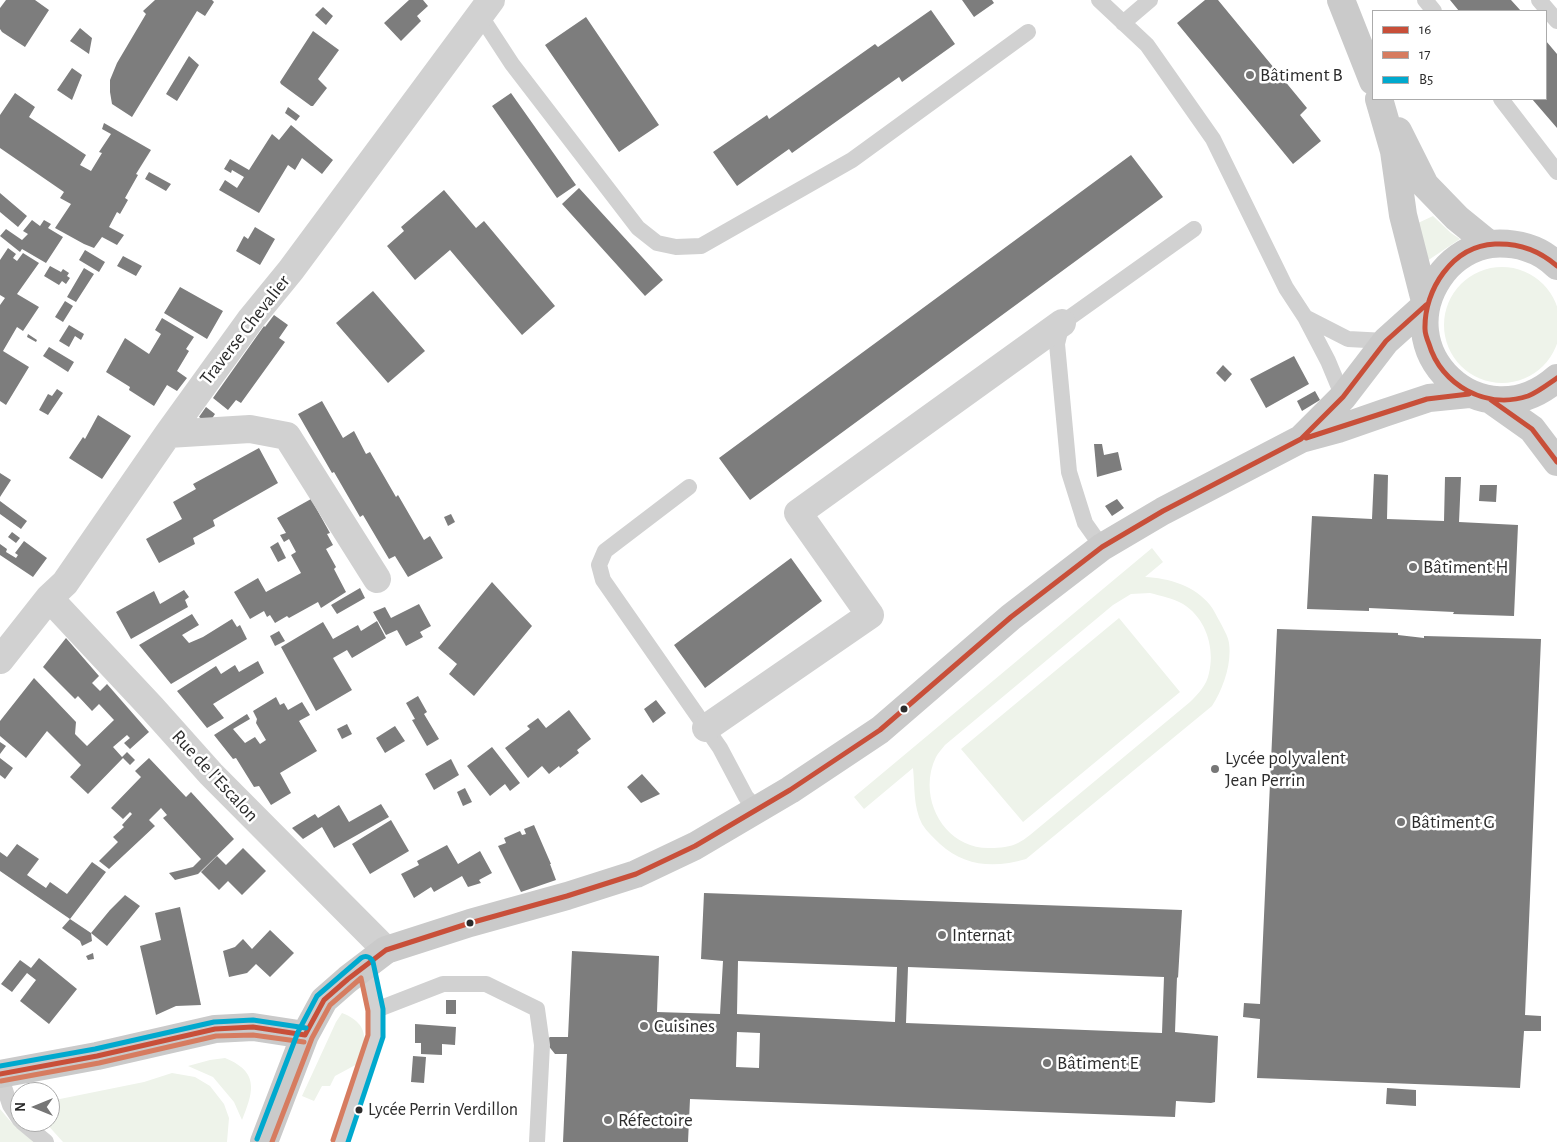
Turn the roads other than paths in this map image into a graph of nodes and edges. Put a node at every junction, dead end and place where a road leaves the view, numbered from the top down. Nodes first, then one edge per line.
1 (1099, 0) edge
2 (1150, 0) edge
3 (1340, 0) edge
4 (1425, 0) edge
5 (1540, 0) edge
6 (485, 8) edge
7 (1433, 10) edge
8 (1557, 21) edge
9 (1123, 23) junction
10 (1028, 32) dead end
11 (1372, 79) edge
12 (1380, 100) edge
13 (1381, 100) edge
14 (1502, 100) edge
15 (1557, 172) edge
16 (1194, 229) dead end
17 (1489, 244) junction
18 (1557, 266) edge
19 (1426, 305) junction
20 (1305, 317) junction
21 (1062, 322) junction
22 (1386, 341) junction
23 (1557, 378) edge
24 (1343, 397) junction
25 (1480, 397) junction
26 (168, 434) junction
27 (1301, 439) junction
28 (1557, 462) edge
29 (689, 487) dead end
30 (1102, 547) junction
31 (377, 579) dead end
32 (49, 598) junction
33 (0, 660) edge
34 (706, 728) junction
35 (757, 809) junction
36 (376, 957) junction
37 (376, 1010) junction
38 (305, 1035) junction
39 (0, 1074) edge
40 (10, 1105) edge
41 (34, 1132) edge
42 (46, 1142) edge
43 (264, 1142) edge
44 (340, 1142) edge
45 (537, 1142) edge

1 - 9 lane
2 - 9 lane
3 - 11 street
4 - 7 lane
5 - 8 lane
6 - 10 lane
6 - 26 street, Traverse Chevalier
9 - 20 lane
12 - 19 street
13 - 17 street
14 - 15 lane
16 - 21 lane
17 - 18 street
17 - 19 street
19 - 22 street
19 - 25 street
20 - 22 lane
20 - 24 lane
21 - 30 lane
21 - 34 street
22 - 24 street
23 - 25 street
24 - 27 street
25 - 27 street
25 - 28 street
26 - 31 street
26 - 32 street, Traverse Chevalier
27 - 30 street
29 - 34 lane
30 - 35 street
32 - 33 street, Traverse Chevalier
32 - 36 street, Rue de l'Escalon
34 - 35 lane
35 - 36 street
36 - 37 lane
36 - 38 street
37 - 44 lane
37 - 45 lane
38 - 39 street
38 - 43 street
39 - 40 lane
41 - 42 lane

